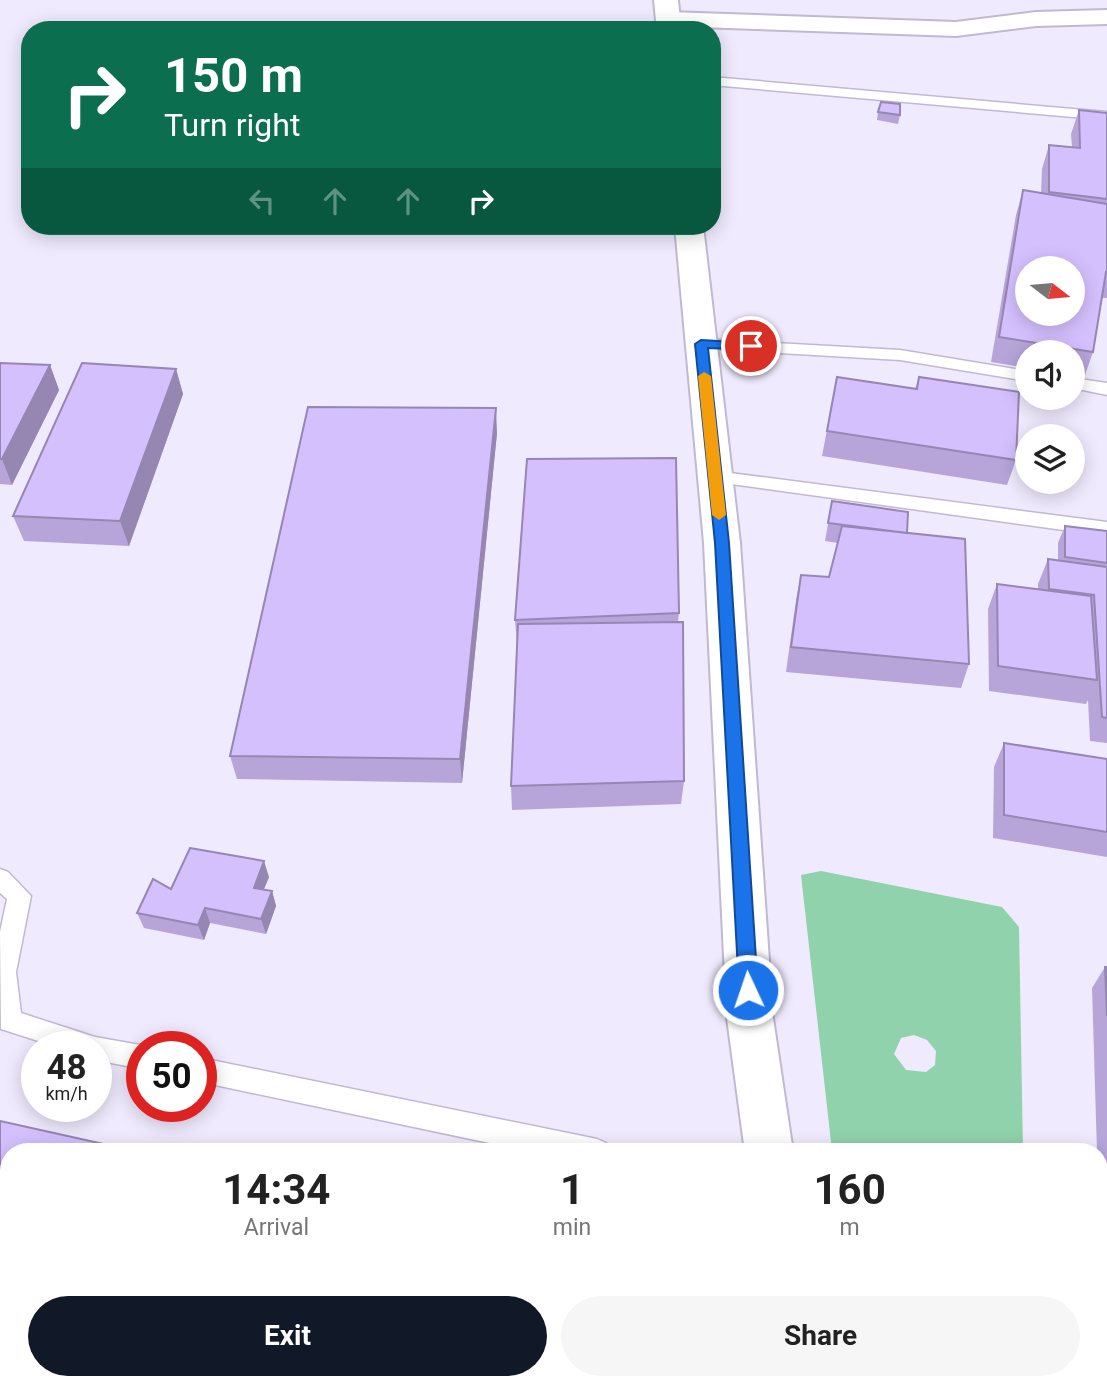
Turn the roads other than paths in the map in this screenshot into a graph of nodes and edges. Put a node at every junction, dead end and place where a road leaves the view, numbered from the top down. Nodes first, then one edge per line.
1 (668, 16) edge
2 (1107, 17) edge
3 (721, 82) edge
4 (1107, 116) edge
5 (690, 235) edge
6 (701, 344) junction
7 (1015, 374) edge
8 (1085, 385) edge
9 (1107, 389) edge
10 (715, 477) junction
11 (1107, 529) edge
12 (0, 879) edge
13 (42, 1031) edge
14 (217, 1073) edge
15 (554, 1143) edge
16 (768, 1143) edge

1 - 2 main road
3 - 4 lane
5 - 6 main road
6 - 7 lane
6 - 10 main road
8 - 9 lane
10 - 11 lane
10 - 16 main road
12 - 13 lane
14 - 15 lane

